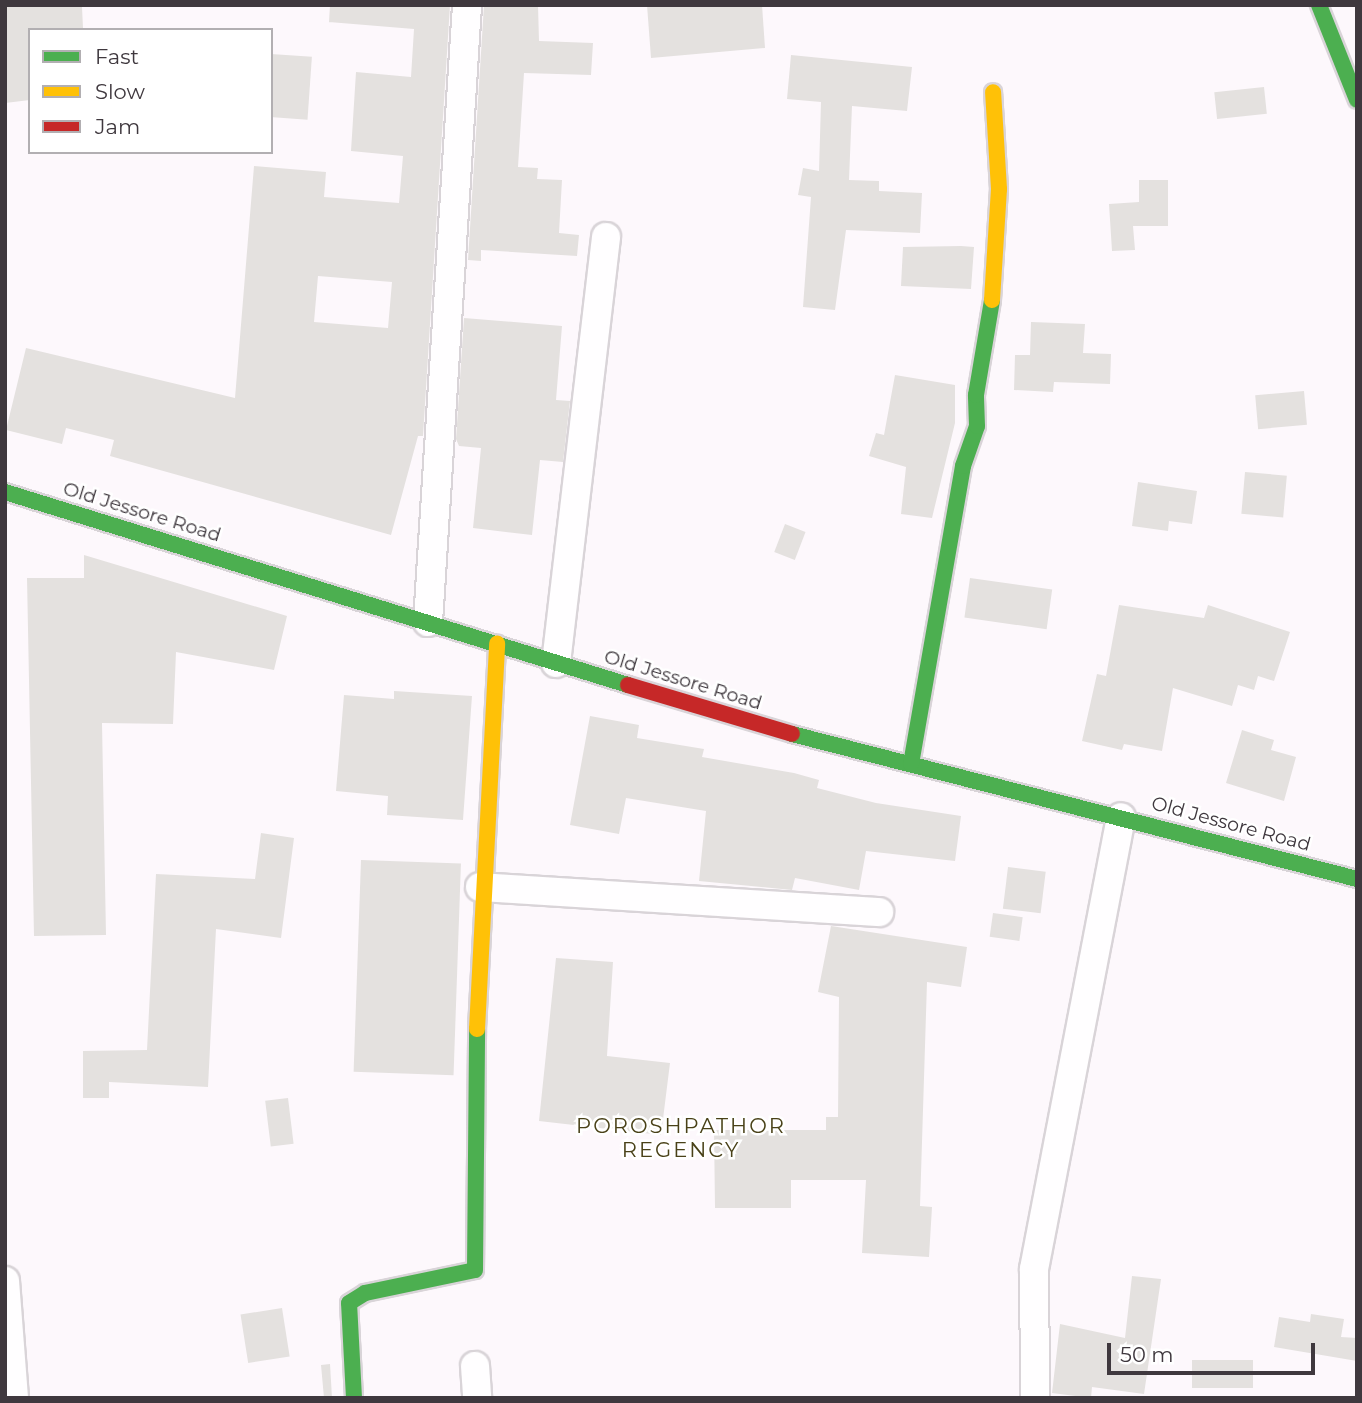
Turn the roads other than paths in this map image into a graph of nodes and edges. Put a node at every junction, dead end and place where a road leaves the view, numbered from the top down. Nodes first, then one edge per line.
1 (467, 5) edge
2 (1319, 5) edge
3 (993, 92) dead end
4 (1357, 100) edge
5 (606, 237) dead end
6 (5, 492) edge
7 (428, 622) junction
8 (496, 644) junction
9 (556, 663) junction
10 (911, 764) junction
11 (1121, 817) junction
12 (1357, 880) edge
13 (480, 887) junction
14 (879, 912) dead end
15 (5, 1281) edge
16 (475, 1366) dead end
17 (11, 1388) edge
18 (354, 1398) edge
19 (477, 1398) edge
20 (1035, 1398) edge

1 - 7 street
2 - 4 main road
3 - 10 main road
5 - 9 street
6 - 7 main road, Old Jessore Road
7 - 8 main road, Old Jessore Road
8 - 9 main road, Old Jessore Road
8 - 13 main road
9 - 10 main road, Old Jessore Road
10 - 11 main road, Old Jessore Road
11 - 12 main road, Old Jessore Road
11 - 20 street
13 - 14 street
13 - 18 main road
15 - 17 street
16 - 19 street

